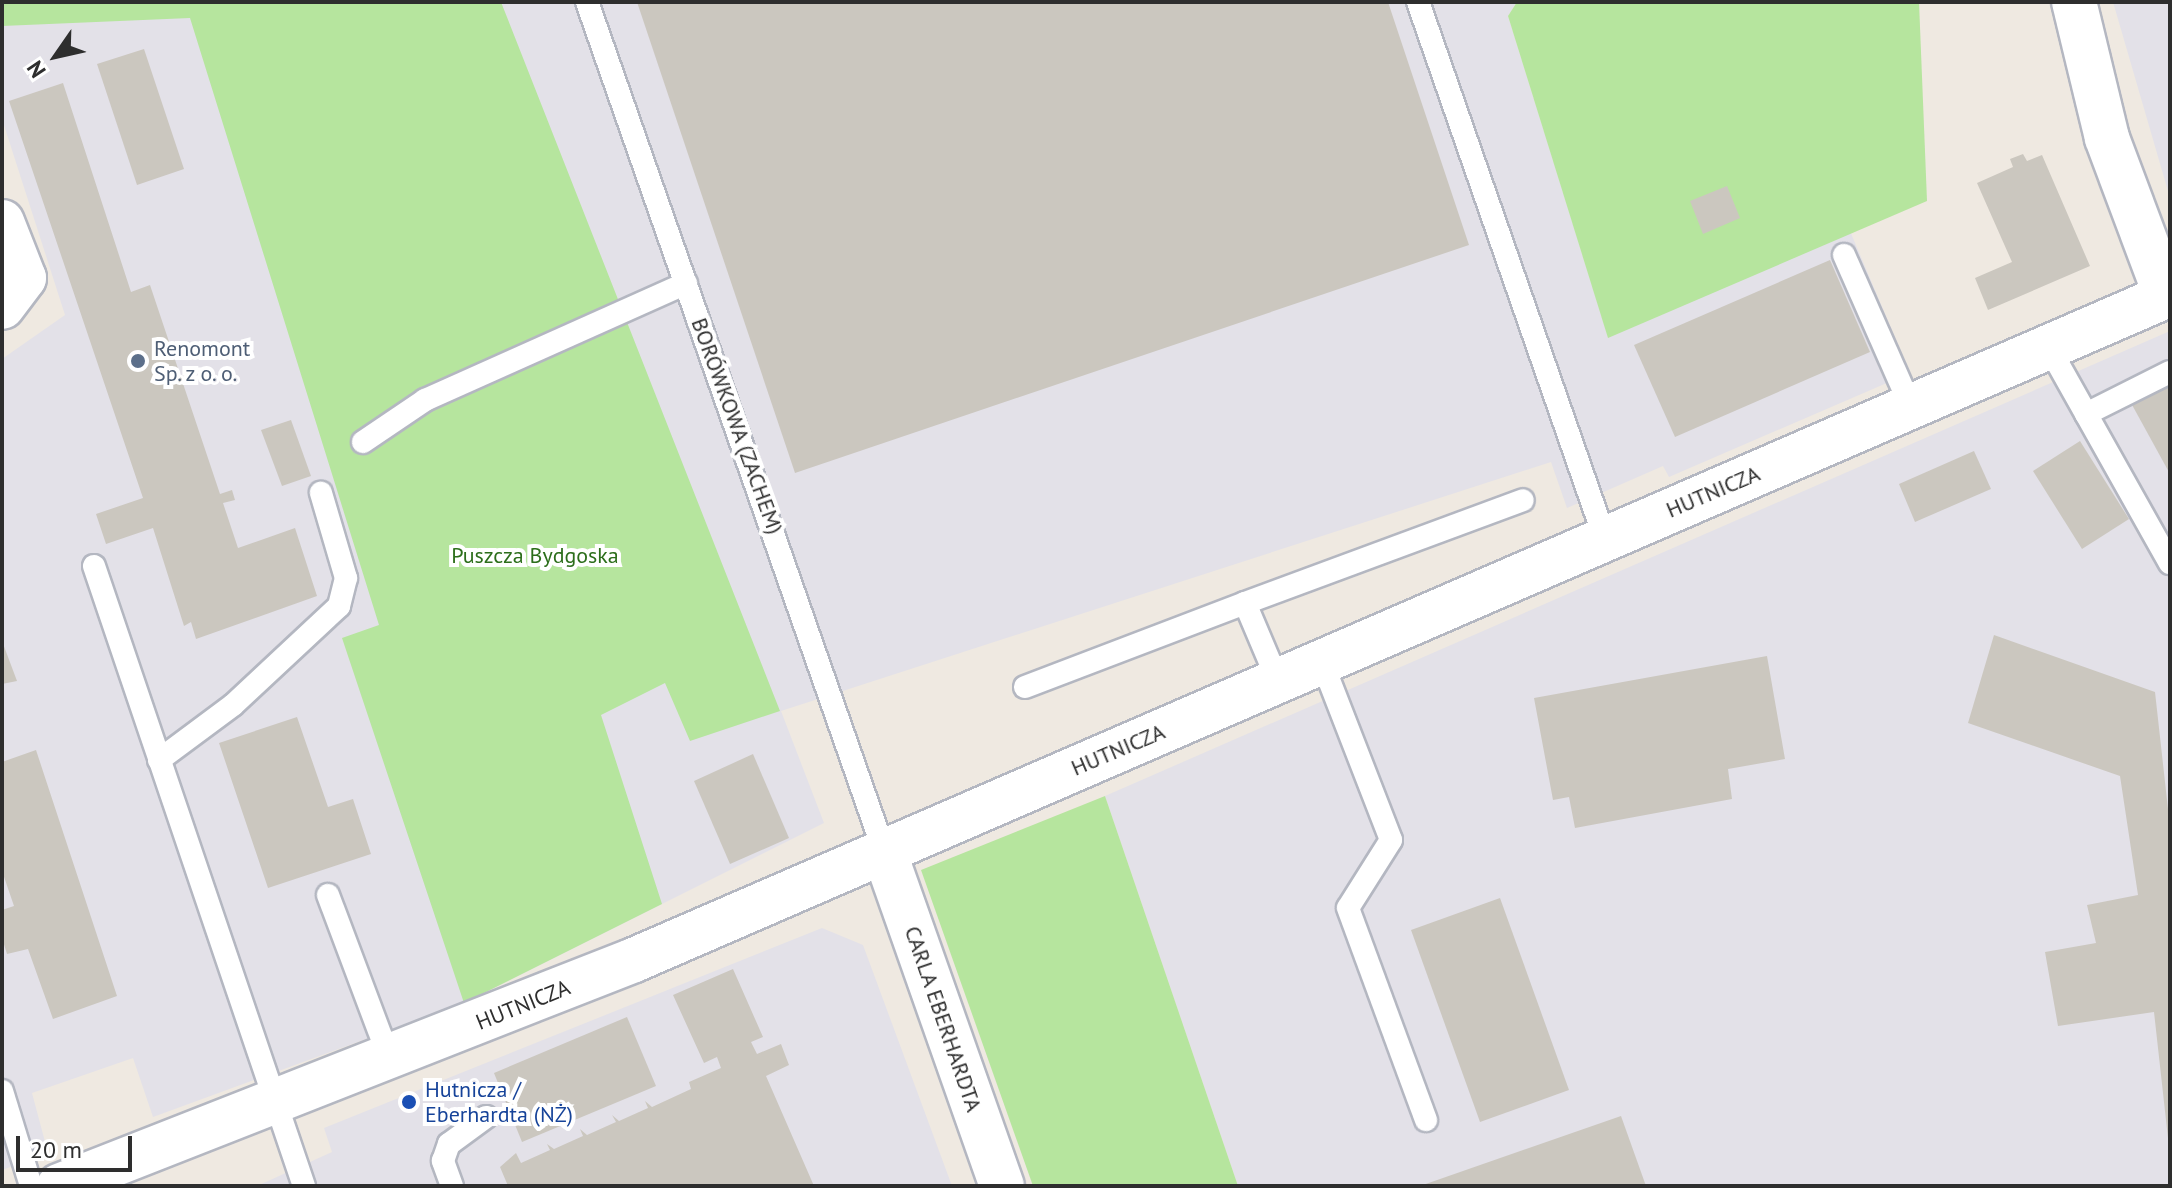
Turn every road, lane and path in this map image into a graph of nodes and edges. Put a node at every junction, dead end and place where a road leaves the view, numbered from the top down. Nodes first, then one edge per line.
1 (587, 2) edge
2 (1418, 2) edge
3 (2074, 2) edge
4 (2, 222) edge
5 (1844, 255) dead end
6 (686, 283) junction
7 (2168, 295) edge
8 (2, 307) edge
9 (2048, 346) junction
10 (2170, 372) edge
11 (1911, 407) junction
12 (2086, 414) junction
13 (363, 442) dead end
14 (321, 493) dead end
15 (1523, 500) dead end
16 (1605, 539) junction
17 (2170, 563) edge
18 (94, 566) dead end
19 (1245, 603) junction
20 (1322, 662) junction
21 (1278, 681) junction
22 (1025, 687) dead end
23 (159, 760) junction
24 (884, 851) junction
25 (328, 895) dead end
26 (390, 1060) junction
27 (2, 1091) edge
28 (275, 1104) junction
29 (486, 1117) dead end
30 (1426, 1120) dead end
31 (31, 1186) edge
32 (59, 1186) edge
33 (304, 1186) edge
34 (452, 1186) edge
35 (1002, 1186) edge

1 - 6 lane, BORÓWKOWA (ZACHEM)
2 - 16 lane
3 - 7 street
4 - 8 street
5 - 11 lane
6 - 13 lane
6 - 24 lane, BORÓWKOWA (ZACHEM)
7 - 9 street, HUTNICZA
9 - 11 street, HUTNICZA
9 - 12 lane
10 - 12 lane
11 - 16 street, HUTNICZA
12 - 17 lane
14 - 23 lane
15 - 19 lane
16 - 20 street, HUTNICZA
18 - 23 lane
19 - 21 lane
19 - 22 lane
20 - 21 street, HUTNICZA
20 - 30 lane
21 - 24 street, HUTNICZA
23 - 28 lane
24 - 26 street, HUTNICZA
24 - 35 street, CARLA EBERHARDTA
25 - 26 lane
26 - 28 street, HUTNICZA
27 - 31 lane
28 - 32 street, HUTNICZA
28 - 33 lane
29 - 34 lane

